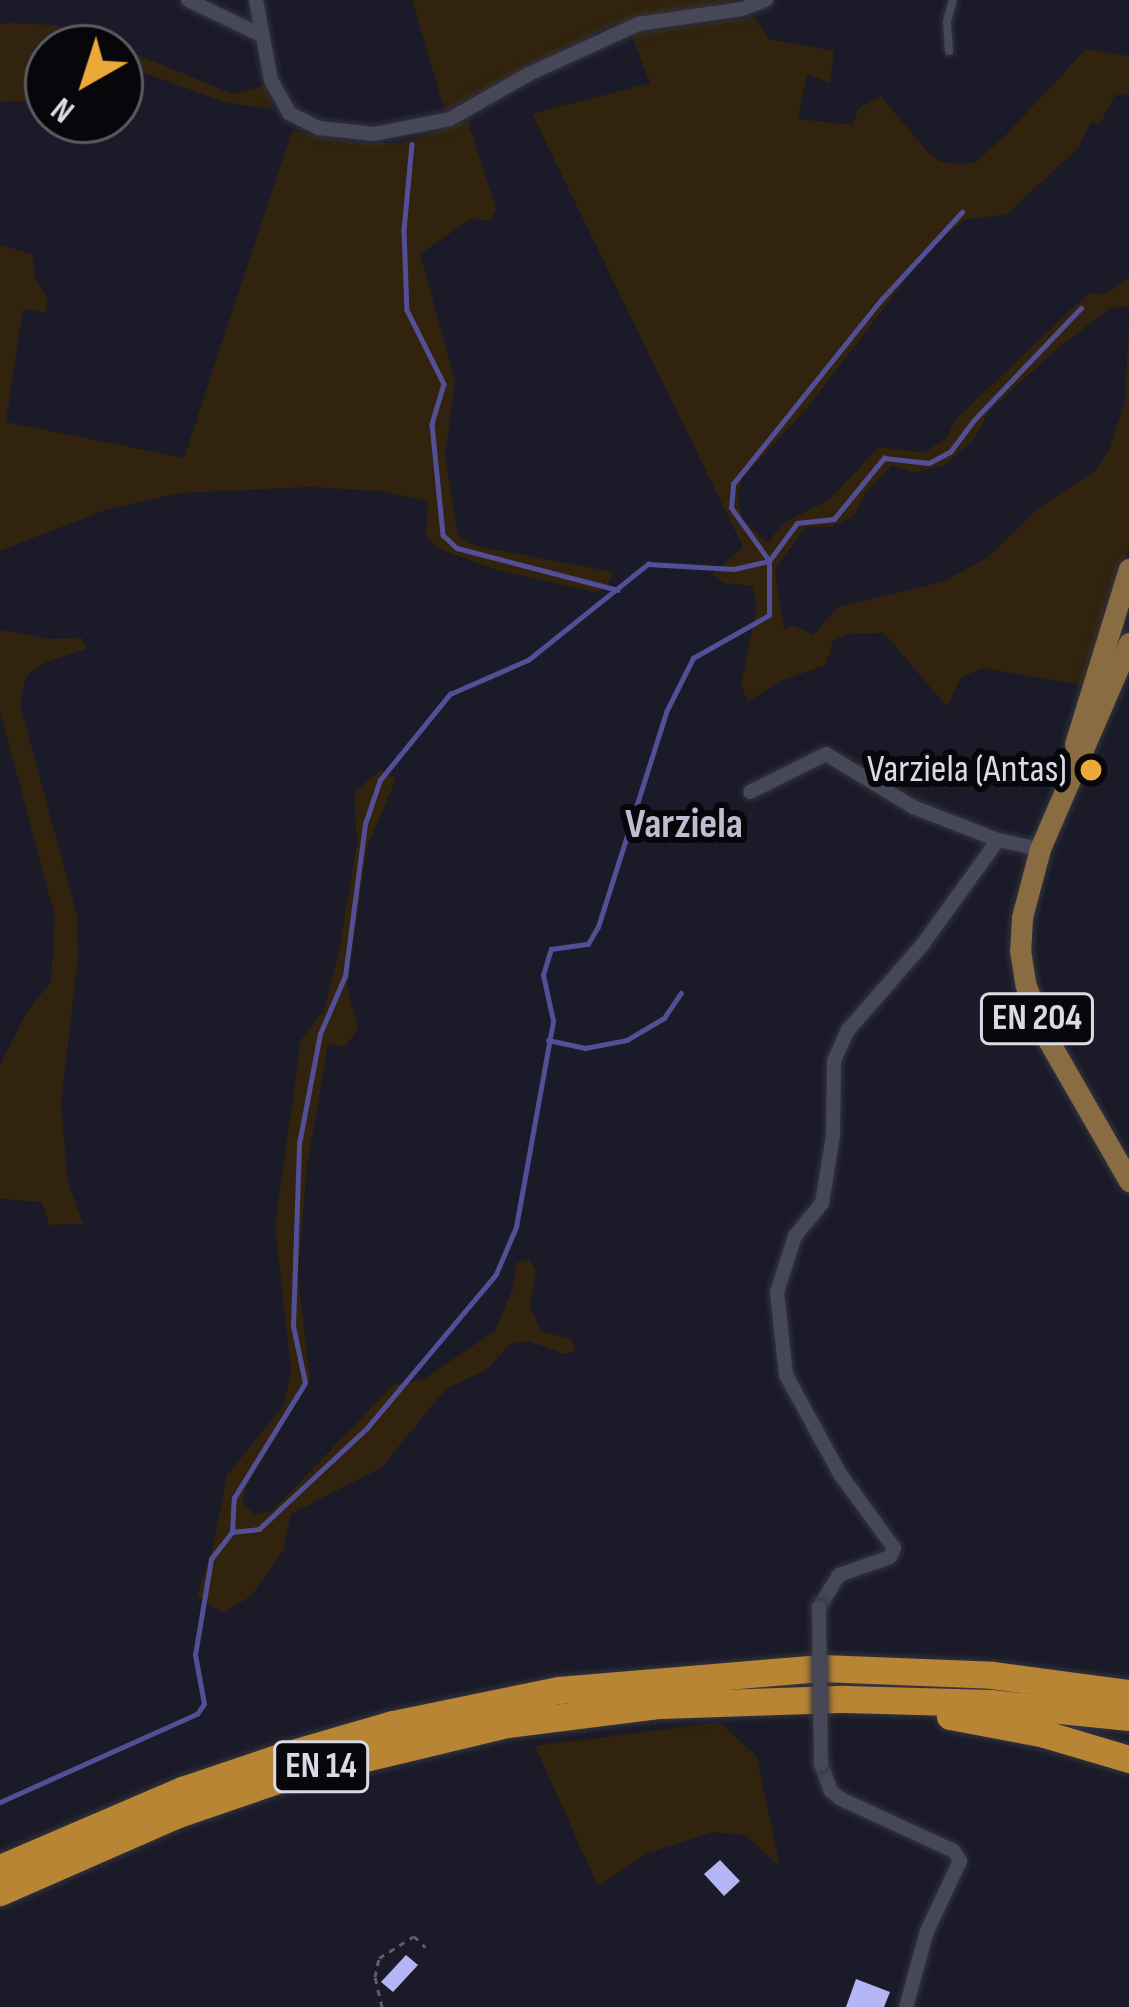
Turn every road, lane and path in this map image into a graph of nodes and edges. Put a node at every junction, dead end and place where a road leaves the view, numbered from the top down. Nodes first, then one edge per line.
1 (188, 0) edge
2 (256, 0) edge
3 (766, 0) edge
4 (952, 0) edge
5 (261, 35) junction
6 (950, 52) dead end
7 (1129, 568) edge
8 (1129, 643) edge
9 (1067, 780) junction
10 (750, 792) dead end
11 (998, 840) junction
12 (1040, 849) junction
13 (1129, 1181) edge
14 (992, 1675) junction
15 (1129, 1678) edge
16 (1129, 1693) edge
17 (845, 1699) junction
18 (1129, 1718) edge
19 (1129, 1759) edge
20 (0, 1868) edge
21 (0, 1892) edge
22 (425, 1947) dead end
23 (382, 2007) edge
24 (906, 2007) edge

1 - 5 street
2 - 5 street
3 - 5 street
4 - 6 lane
7 - 9 main road, EN 204
8 - 9 main road, EN 204
9 - 12 main road, EN 204
10 - 11 street
11 - 12 street
11 - 24 street, bridge
12 - 13 main road, EN 204
14 - 15 highway, EN 14
14 - 16 highway, EN 14
14 - 20 highway, EN 14
17 - 18 highway, EN 14
17 - 19 highway, EN 14
17 - 21 highway, EN 14
22 - 23 path

